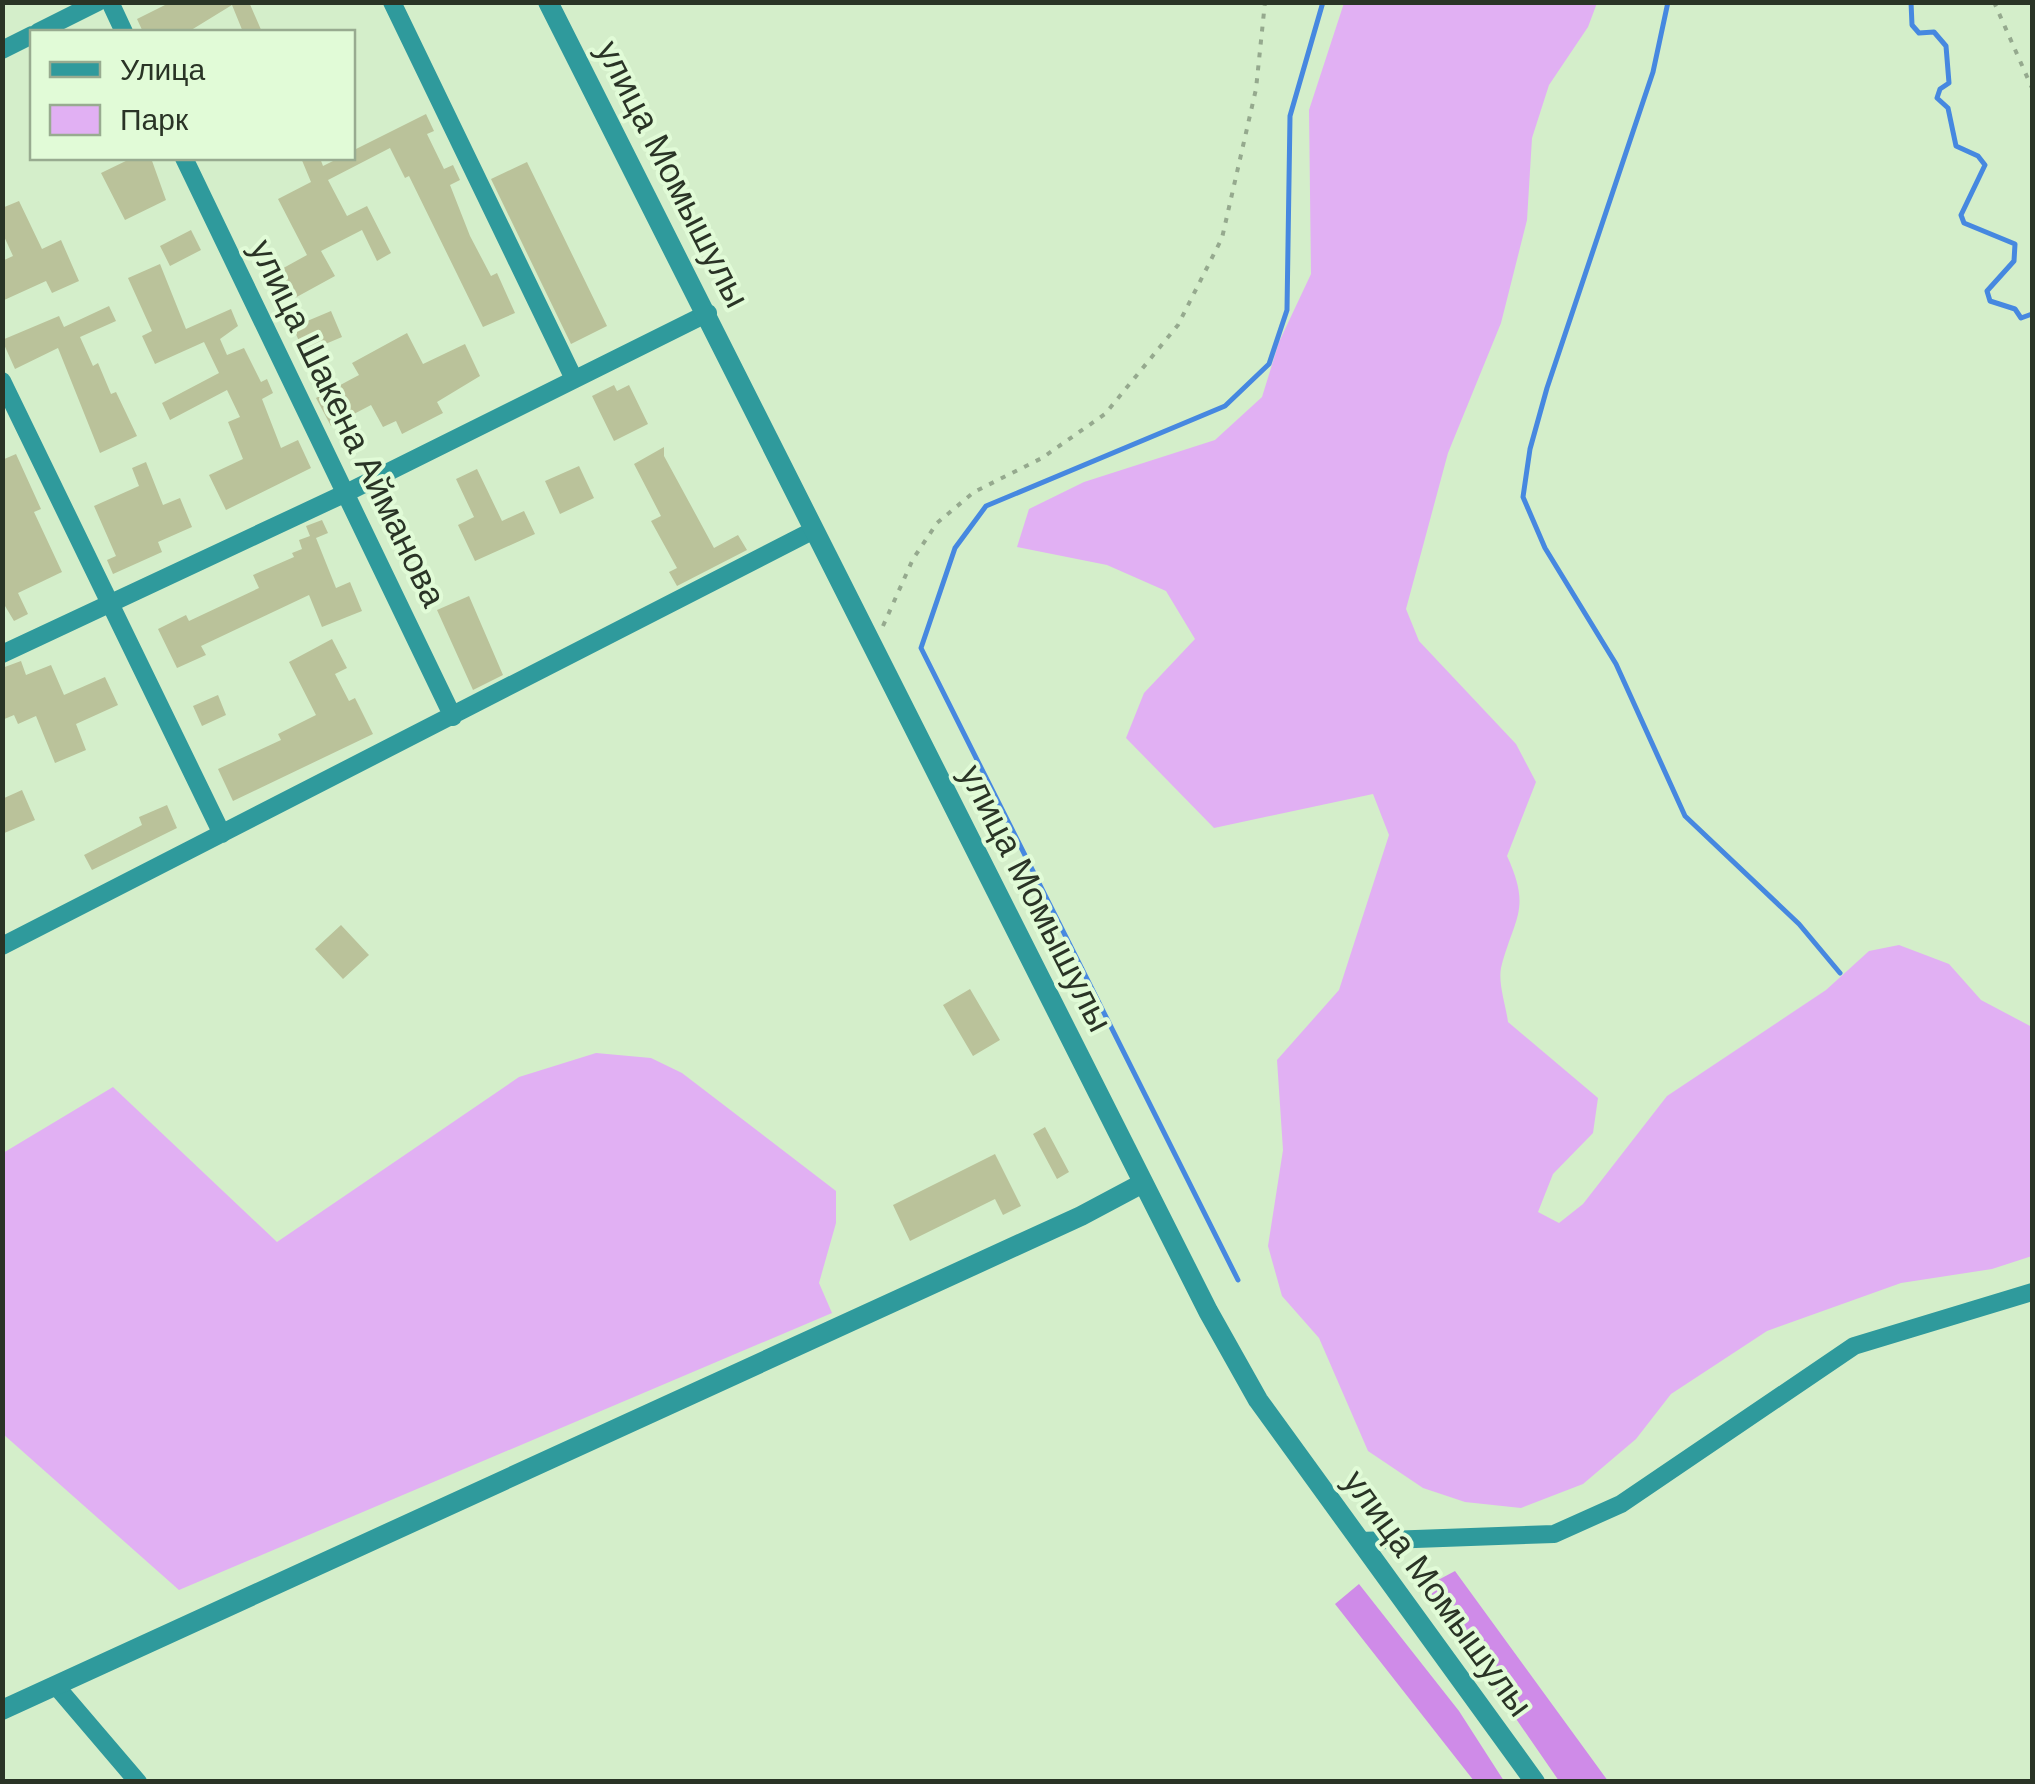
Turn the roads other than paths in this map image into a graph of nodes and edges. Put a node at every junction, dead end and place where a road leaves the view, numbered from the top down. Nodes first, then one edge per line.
1 (98, 2) edge
2 (110, 2) edge
3 (392, 2) edge
4 (548, 2) edge
5 (43, 30) edge
6 (123, 30) edge
7 (30, 36) edge
8 (2, 50) edge
9 (185, 160) edge
10 (708, 313) junction
11 (574, 380) junction
12 (2, 382) edge
13 (346, 493) junction
14 (812, 531) junction
15 (110, 603) junction
16 (2, 654) edge
17 (453, 716) junction
18 (222, 834) junction
19 (2, 946) edge
20 (1143, 1183) junction
21 (2032, 1292) edge
22 (1360, 1541) junction
23 (56, 1686) junction
24 (4, 1702) edge
25 (138, 1782) edge
26 (1535, 1782) edge

1 - 5 street
2 - 6 street
3 - 11 street
4 - 10 street, улица Момышулы
7 - 8 street
9 - 13 street, улица Шакена Айманова
10 - 11 street
10 - 14 street, улица Момышулы
11 - 13 street
12 - 15 street
13 - 15 street
13 - 17 street, улица Шакена Айманова
14 - 17 street
14 - 20 street, улица Момышулы
15 - 16 street
15 - 18 street
17 - 18 street
18 - 19 street
20 - 22 street, улица Момышулы
20 - 23 street
21 - 22 street
22 - 26 street, улица Момышулы
23 - 24 street
23 - 25 street

